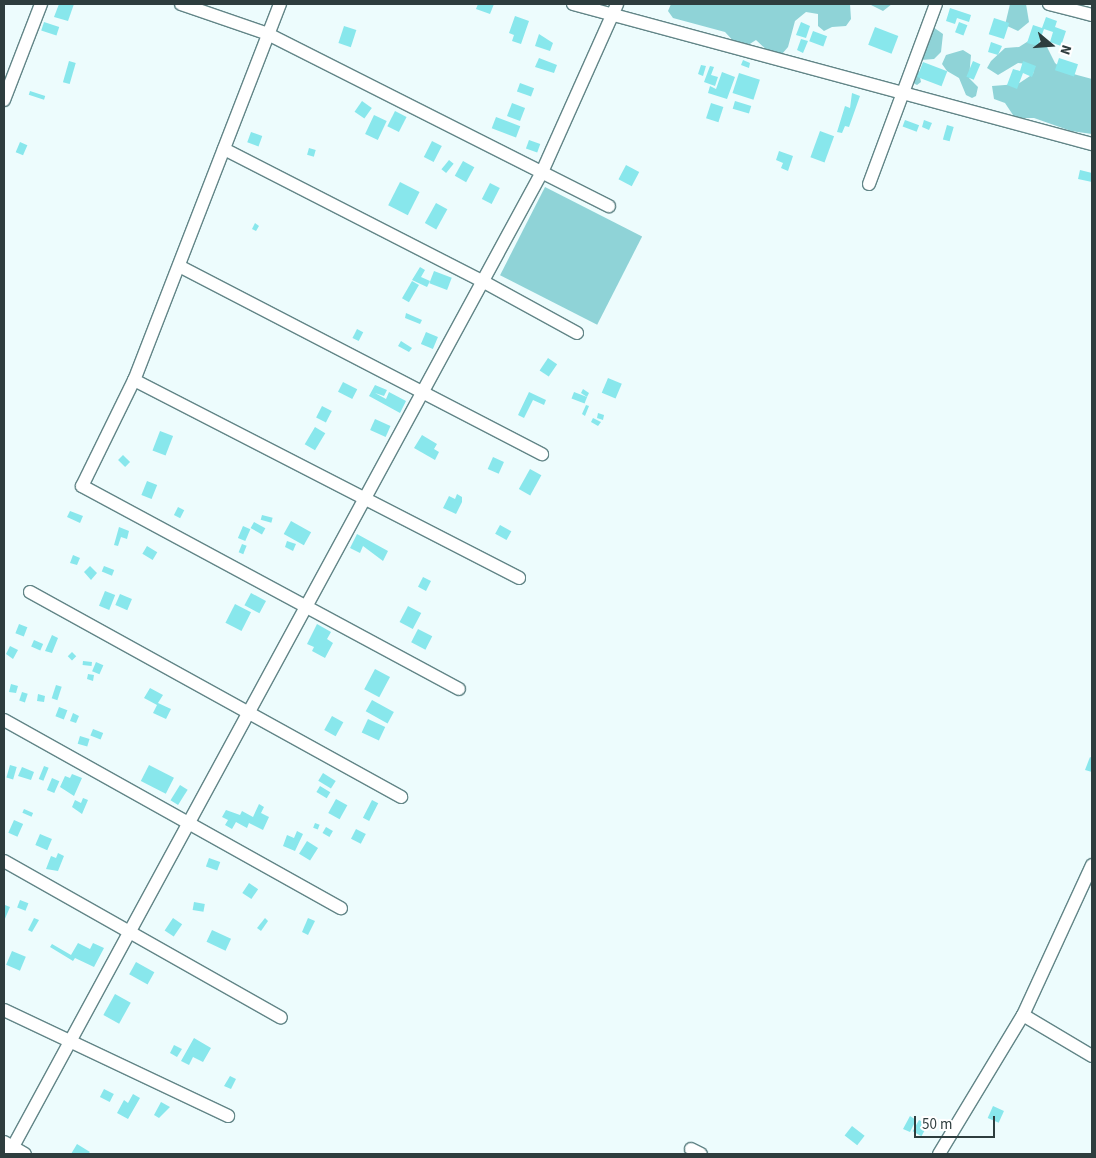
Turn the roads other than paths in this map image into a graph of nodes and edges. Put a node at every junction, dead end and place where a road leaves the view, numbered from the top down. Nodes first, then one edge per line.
1 (41, 4) edge
2 (181, 4) edge
3 (280, 4) edge
4 (573, 4) edge
5 (617, 4) edge
6 (936, 4) edge
7 (1049, 4) edge
8 (1092, 15) edge
9 (612, 17) junction
10 (268, 34) junction
11 (5, 91) edge
12 (902, 95) junction
13 (1092, 144) edge
14 (224, 149) junction
15 (542, 172) junction
16 (869, 184) dead end
17 (609, 206) dead end
18 (178, 266) junction
19 (484, 282) junction
20 (577, 333) dead end
21 (134, 380) junction
22 (424, 392) junction
23 (542, 454) dead end
24 (365, 499) junction
25 (519, 578) dead end
26 (30, 592) dead end
27 (307, 607) junction
28 (459, 689) dead end
29 (249, 713) junction
30 (4, 720) edge
31 (401, 796) dead end
32 (189, 824) junction
33 (4, 861) edge
34 (1092, 865) edge
35 (340, 908) dead end
36 (130, 932) junction
37 (4, 1010) edge
38 (1023, 1016) junction
39 (281, 1018) dead end
40 (70, 1042) junction
41 (1092, 1056) edge
42 (228, 1116) dead end
43 (8, 1148) edge
44 (25, 1154) edge
45 (939, 1154) edge

1 - 11 street
2 - 10 street
3 - 10 street
4 - 9 street
5 - 9 street
6 - 12 street
7 - 8 street
9 - 12 street
9 - 15 street
10 - 14 street
10 - 15 street
12 - 13 street
12 - 16 street
14 - 18 street
14 - 19 street
15 - 17 street
15 - 19 street
18 - 21 street
18 - 22 street
19 - 20 street
19 - 22 street
21 - 24 street
21 - 27 street
22 - 23 street
22 - 24 street
24 - 25 street
24 - 27 street
26 - 29 street
27 - 28 street
27 - 29 street
29 - 31 street
29 - 32 street
30 - 32 street
32 - 35 street
32 - 36 street
33 - 36 street
34 - 38 street
36 - 39 street
36 - 40 street
37 - 40 street
38 - 41 street
38 - 45 street
40 - 42 street
40 - 43 street
43 - 44 street

